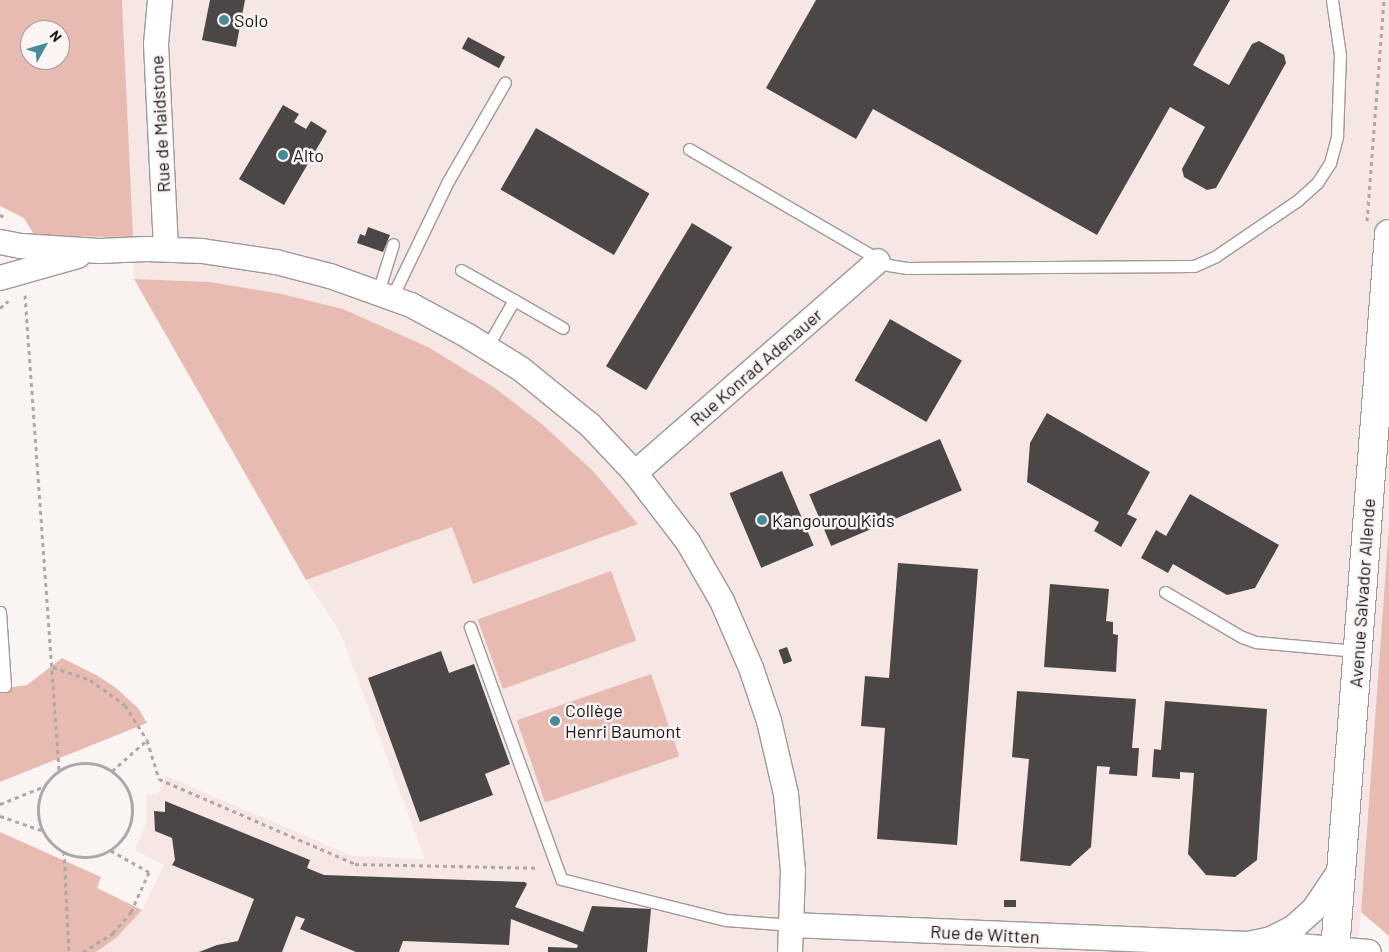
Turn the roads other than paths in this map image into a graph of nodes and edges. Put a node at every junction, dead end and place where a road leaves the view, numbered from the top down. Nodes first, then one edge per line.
1 (160, 0) edge
2 (1332, 0) edge
3 (505, 82) dead end
4 (689, 149) dead end
5 (1389, 234) edge
6 (10, 244) edge
7 (393, 244) dead end
8 (166, 249) junction
9 (99, 251) junction
10 (878, 261) junction
11 (461, 270) dead end
12 (0, 278) edge
13 (385, 295) junction
14 (514, 300) junction
15 (562, 328) dead end
16 (487, 347) junction
17 (635, 473) junction
18 (1165, 592) dead end
19 (0, 612) edge
20 (470, 627) dead end
21 (1358, 651) junction
22 (0, 686) edge
23 (1341, 869) junction
24 (792, 925) junction
25 (1251, 946) edge
26 (1336, 951) edge
27 (790, 952) edge
28 (1369, 952) edge

1 - 8 street, Rue de Maidstone
2 - 10 lane
3 - 13 lane
4 - 10 lane
5 - 21 street, Avenue Salvador Allende
6 - 9 street
7 - 13 lane
8 - 9 street
8 - 13 street
9 - 12 street
10 - 17 street, Rue Konrad Adenauer
11 - 14 lane
13 - 16 street
14 - 15 lane
14 - 16 lane
16 - 17 street
17 - 24 street
18 - 21 lane
19 - 22 lane
20 - 24 lane
21 - 23 street, Avenue Salvador Allende
23 - 25 street, Rue de Witten
23 - 26 street, Avenue Salvador Allende
24 - 25 street, Rue de Witten
24 - 27 street
25 - 26 street, Rue de Witten
26 - 28 street, Rue de Witten

